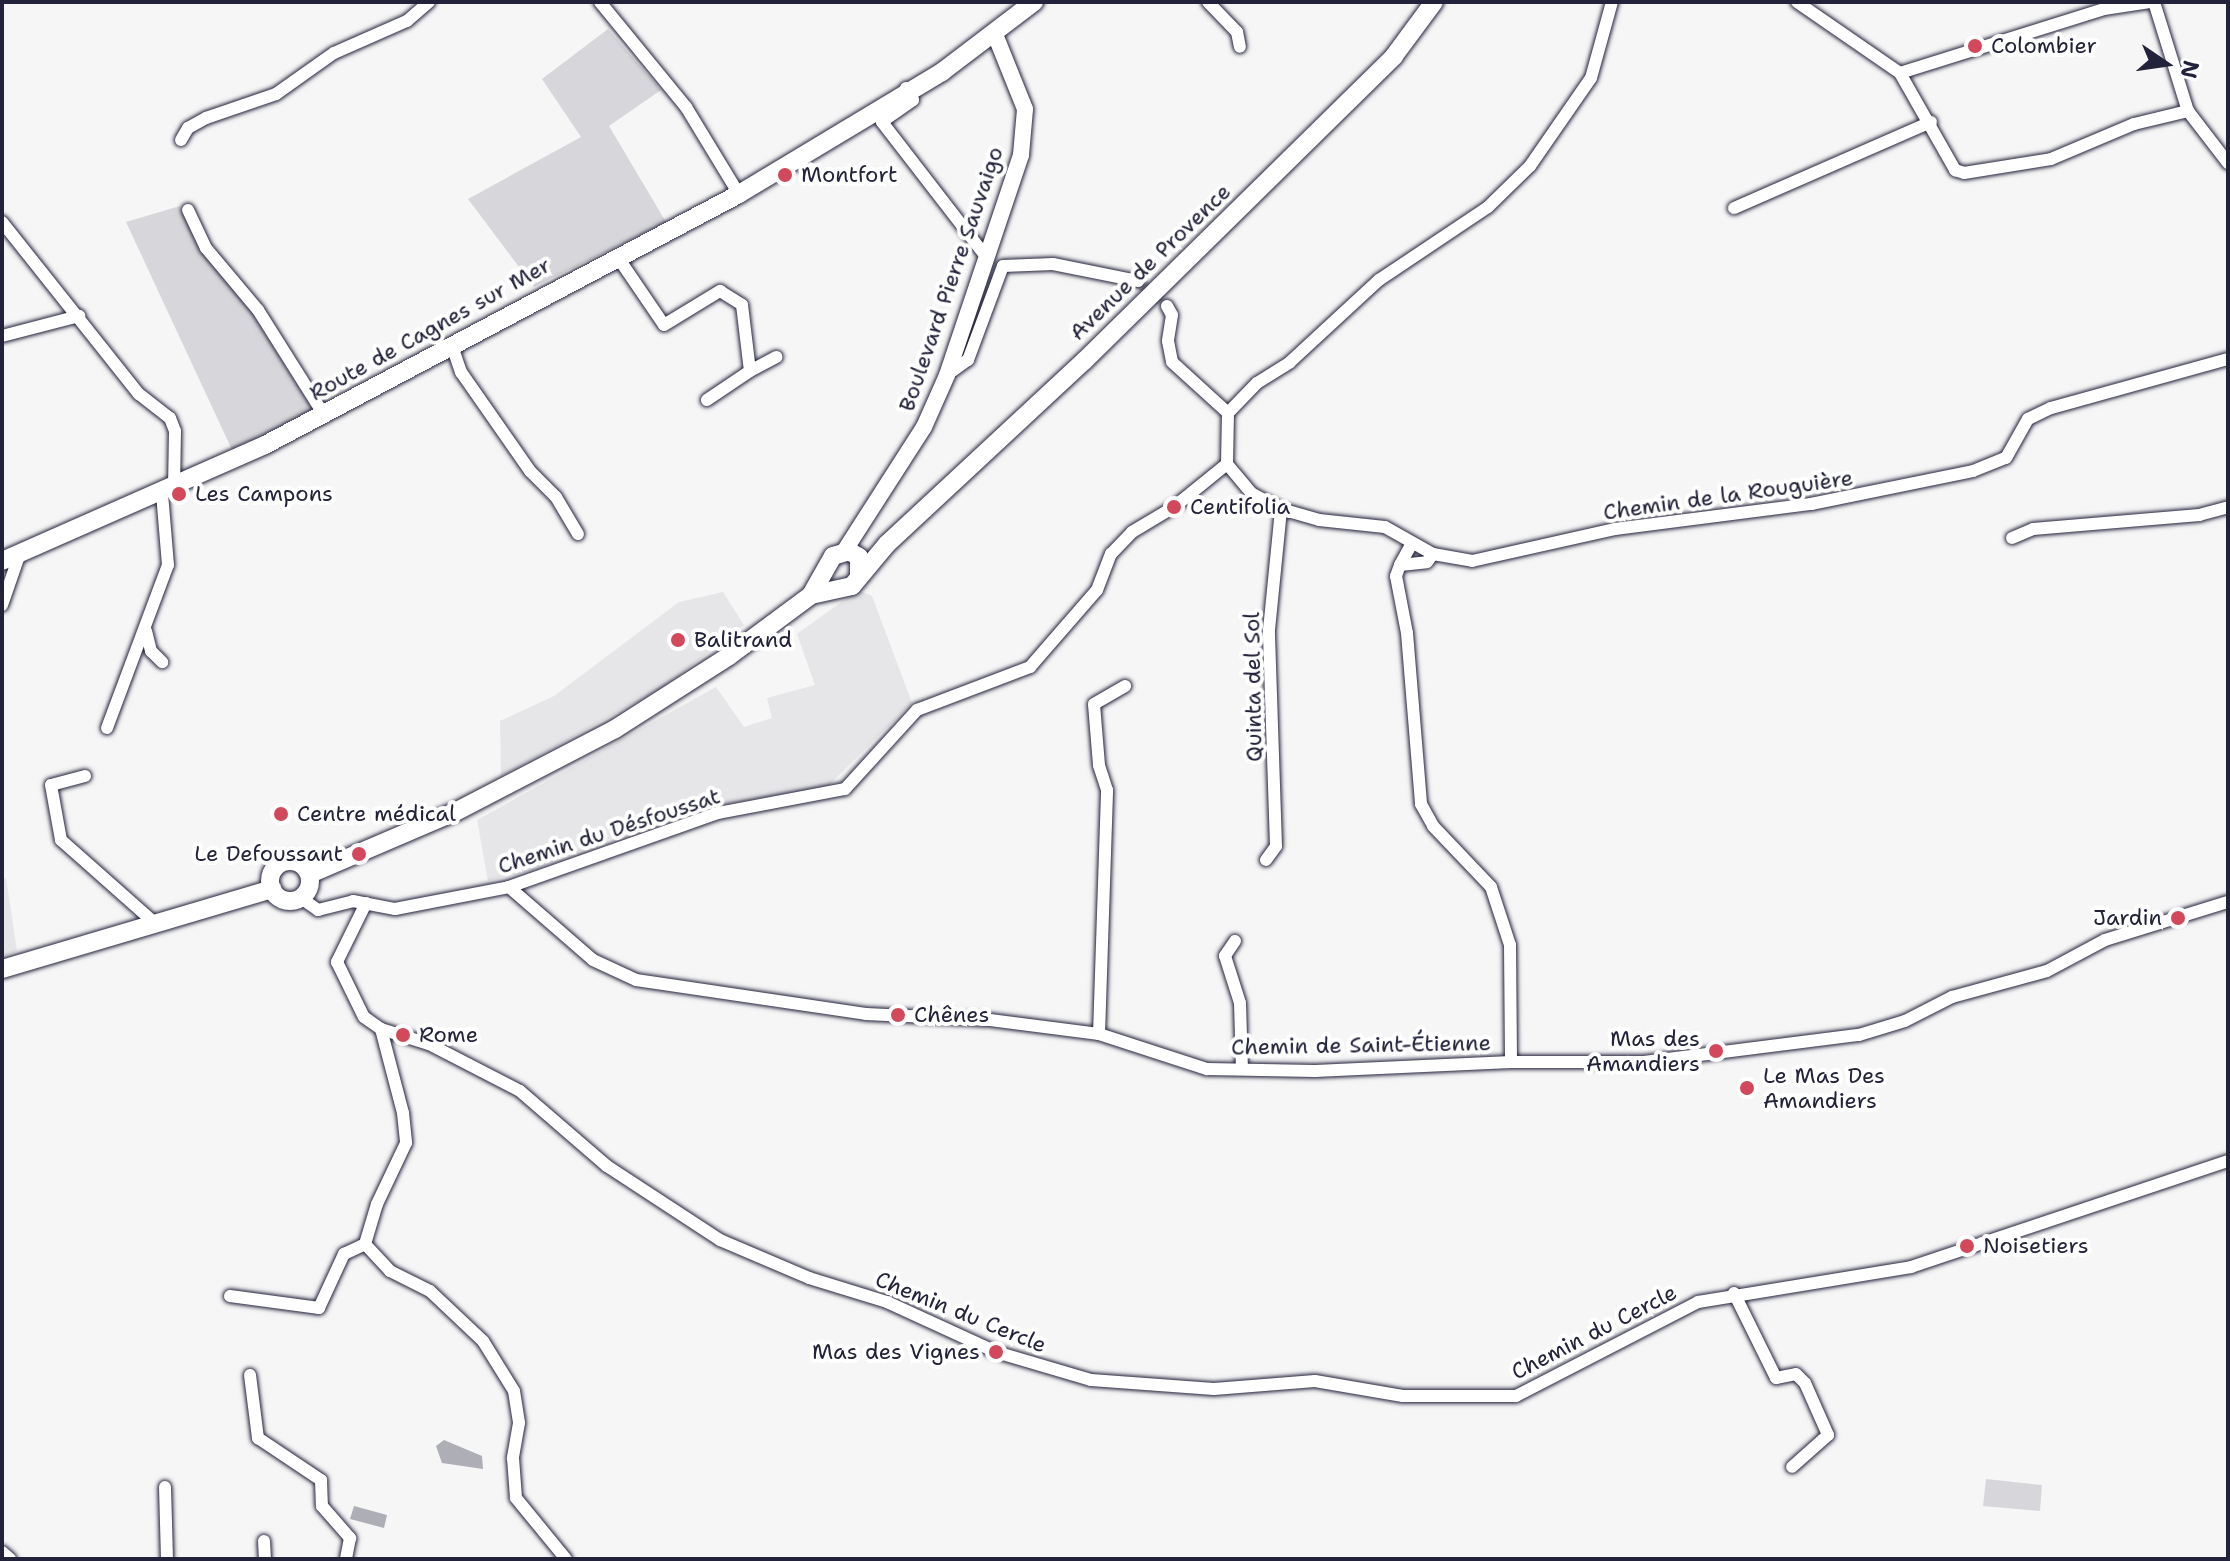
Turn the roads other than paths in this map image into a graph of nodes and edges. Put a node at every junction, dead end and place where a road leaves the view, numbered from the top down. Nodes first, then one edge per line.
1 (429, 2) edge
2 (600, 2) edge
3 (1015, 2) edge
4 (1022, 2) edge
5 (1034, 2) edge
6 (1208, 2) edge
7 (1434, 2) edge
8 (1612, 2) edge
9 (1797, 2) edge
10 (2153, 2) edge
11 (988, 35) junction
12 (1240, 47) dead end
13 (933, 64) junction
14 (1900, 73) junction
15 (906, 90) junction
16 (2188, 111) junction
17 (1931, 122) junction
18 (2228, 135) edge
19 (181, 140) dead end
20 (2213, 141) junction
21 (2228, 163) edge
22 (739, 194) junction
23 (1734, 208) dead end
24 (188, 210) dead end
25 (2, 222) edge
26 (617, 256) junction
27 (987, 258) junction
28 (1138, 281) tunnel mouth
29 (1167, 306) dead end
30 (79, 316) junction
31 (2, 336) edge
32 (452, 346) junction
33 (776, 357) dead end
34 (2228, 359) edge
35 (750, 371) junction
36 (947, 375) junction
37 (707, 400) dead end
38 (1228, 413) junction
39 (324, 415) junction
40 (1227, 464) junction
41 (168, 491) junction
42 (2228, 507) edge
43 (1281, 509) junction
44 (578, 534) dead end
45 (2012, 538) dead end
46 (887, 544) junction
47 (1411, 545) junction
48 (853, 549) junction
49 (20, 553) junction
50 (1433, 554) junction
51 (2, 561) edge
52 (1400, 565) junction
53 (859, 577) junction
54 (827, 584) junction
55 (2, 605) edge
56 (146, 631) junction
57 (162, 662) dead end
58 (1125, 686) dead end
59 (107, 728) dead end
60 (85, 776) dead end
61 (1266, 860) dead end
62 (310, 874) junction
63 (509, 887) junction
64 (272, 889) junction
65 (301, 898) junction
66 (2228, 902) edge
67 (366, 903) junction
68 (156, 924) junction
69 (1235, 941) dead end
70 (2, 969) edge
71 (381, 1029) junction
72 (1099, 1034) junction
73 (1511, 1062) junction
74 (1242, 1069) junction
75 (2228, 1161) edge
76 (365, 1244) junction
77 (1734, 1293) junction
78 (230, 1296) dead end
79 (250, 1375) dead end
80 (1792, 1467) dead end
81 (165, 1487) dead end
82 (264, 1541) dead end
83 (2, 1552) edge
84 (10, 1559) edge
85 (167, 1559) edge
86 (265, 1559) edge
87 (346, 1559) edge
88 (566, 1559) edge

1 - 19 street
2 - 22 street
3 - 13 main road, Route de Cagnes sur Mer
4 - 11 street
5 - 11 main road, Route de Cagnes sur Mer
6 - 12 street
7 - 46 main road, Avenue de Provence
8 - 38 street
9 - 14 street
10 - 14 street
10 - 16 street
11 - 13 main road
11 - 15 main road, Route de Cagnes sur Mer
11 - 27 street, Boulevard Pierre Sauvaigo
13 - 15 main road, Route de Cagnes sur Mer
14 - 17 street
15 - 22 main road, Route de Cagnes sur Mer
15 - 27 street
16 - 17 street
16 - 20 street
17 - 23 street
18 - 20 street
20 - 21 street
22 - 26 main road, Route de Cagnes sur Mer
24 - 39 street
25 - 30 street
26 - 32 main road, Route de Cagnes sur Mer
26 - 35 street
27 - 36 street, Boulevard Pierre Sauvaigo
28 - 36 street
29 - 38 street
30 - 31 street
30 - 41 street
32 - 39 main road, Route de Cagnes sur Mer
32 - 44 street
33 - 35 street
34 - 50 street, Chemin de la Rouguière
35 - 37 street
36 - 48 street, Boulevard Pierre Sauvaigo
38 - 40 street
39 - 41 main road, Route de Cagnes sur Mer
40 - 43 street, Chemin de la Rouguière
40 - 63 street, Chemin du Désfoussat
41 - 49 main road, Route de Cagnes sur Mer
41 - 56 street
42 - 45 street
43 - 47 street, Chemin de la Rouguière
43 - 61 street, Quinta del Sol
46 - 48 main road, Avenue de Provence
46 - 53 main road, Avenue de Provence
47 - 50 street, Chemin de la Rouguière
47 - 52 street
48 - 53 main road
48 - 54 main road
49 - 51 main road, Route de Cagnes sur Mer
49 - 55 street
50 - 52 street
52 - 73 street
53 - 54 main road, Avenue de Provence
54 - 62 main road
56 - 57 street
56 - 59 street
58 - 72 street
60 - 68 street
62 - 64 main road
62 - 65 main road
63 - 67 street, Chemin du Désfoussat
63 - 72 street, Chemin de Saint-Étienne
64 - 65 main road
64 - 68 main road
65 - 67 street, Chemin du Désfoussat
66 - 73 street, Chemin de Saint-Étienne
67 - 71 street
68 - 70 main road
69 - 74 street
71 - 76 street
71 - 77 street, Chemin du Cercle
72 - 74 street, Chemin de Saint-Étienne
73 - 74 street, Chemin de Saint-Étienne
75 - 77 street, Chemin du Cercle
76 - 78 street
76 - 88 street
77 - 80 street
79 - 87 street
81 - 85 street
82 - 86 street
83 - 84 street

